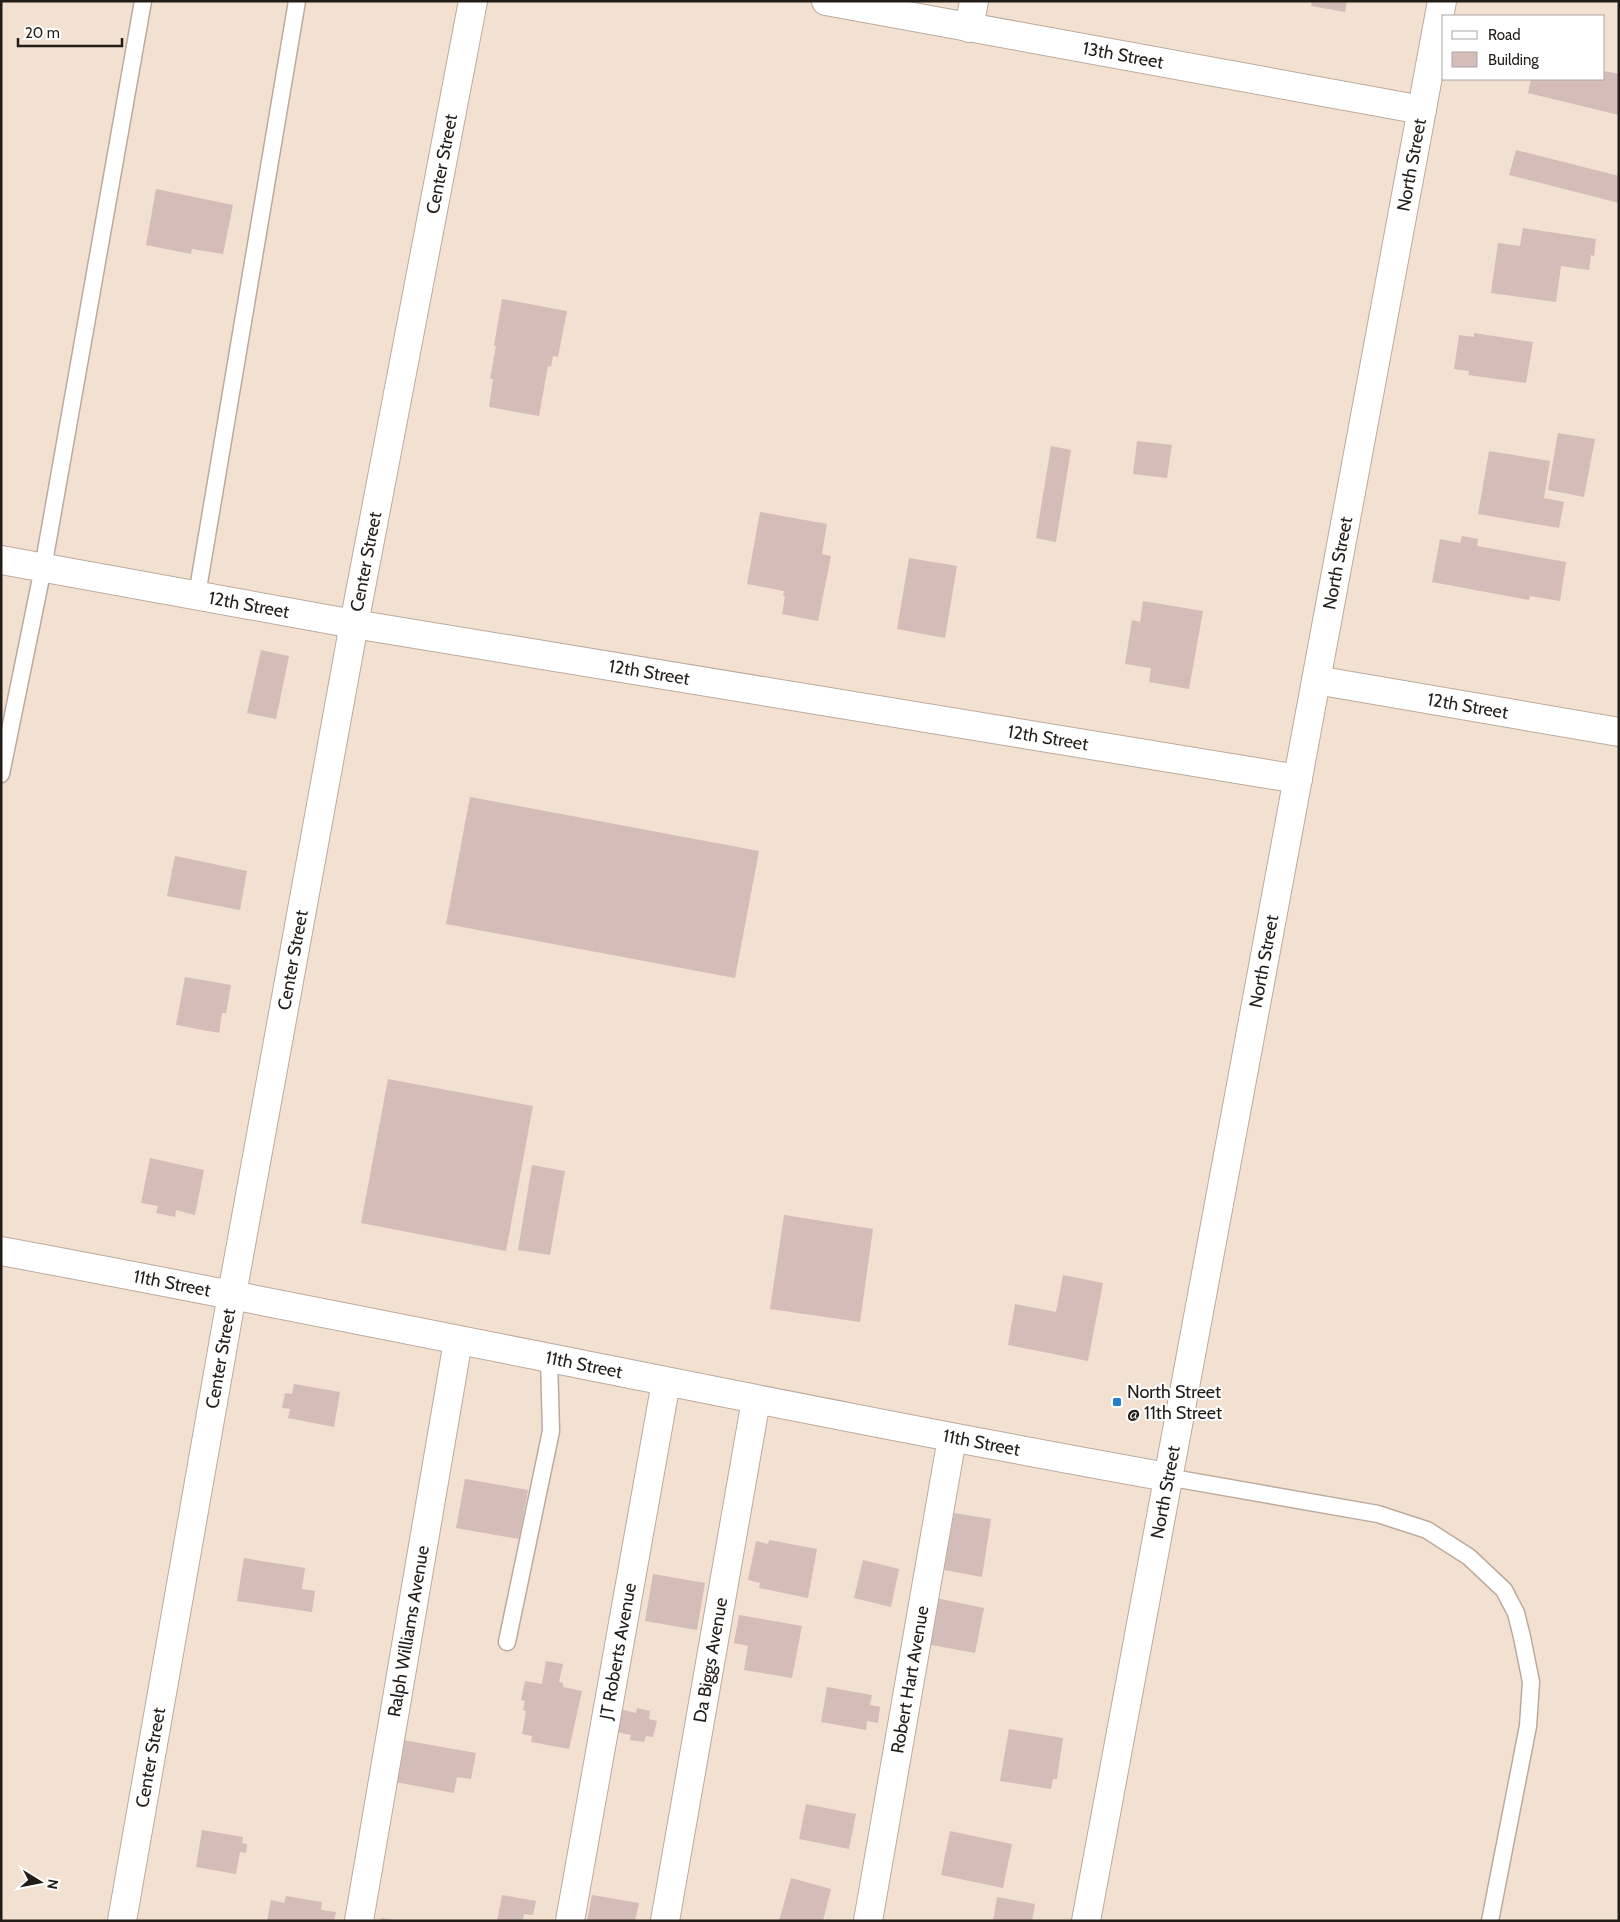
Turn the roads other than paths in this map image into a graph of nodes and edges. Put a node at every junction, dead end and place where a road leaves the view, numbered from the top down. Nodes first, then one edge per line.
1 (143, 1) edge
2 (297, 1) edge
3 (473, 1) edge
4 (826, 1) edge
5 (974, 1) edge
6 (1442, 1) edge
7 (969, 28) junction
8 (1422, 110) junction
9 (1, 560) edge
10 (43, 568) junction
11 (197, 596) junction
12 (354, 624) junction
13 (1316, 680) junction
14 (1619, 732) edge
15 (1, 774) edge
16 (1298, 779) junction
17 (1, 1251) edge
18 (232, 1294) junction
19 (458, 1341) junction
20 (549, 1359) junction
21 (666, 1382) junction
22 (756, 1400) junction
23 (952, 1438) junction
24 (1167, 1477) junction
25 (507, 1642) dead end
26 (122, 1921) edge
27 (359, 1921) edge
28 (570, 1921) edge
29 (666, 1921) edge
30 (868, 1921) edge
31 (1086, 1921) edge
32 (1490, 1921) edge

1 - 10 lane
2 - 11 lane
3 - 12 street, Center Street
4 - 7 street, 13th Street
5 - 7 street
6 - 8 street, North Street
7 - 8 street, 13th Street
8 - 13 street, North Street
9 - 10 street, 12th Street
10 - 11 street, 12th Street
10 - 15 lane
11 - 12 street, 12th Street
12 - 16 street, 12th Street
12 - 18 street, Center Street
13 - 14 street, 12th Street
13 - 16 street, North Street
16 - 24 street, North Street
17 - 18 street, 11th Street
18 - 19 street, 11th Street
18 - 26 street, Center Street
19 - 20 street, 11th Street
19 - 27 street, Ralph Williams Avenue
20 - 21 street, 11th Street
20 - 25 lane
21 - 22 street, 11th Street
21 - 28 street, JT Roberts Avenue
22 - 23 street, 11th Street
22 - 29 street, Da Biggs Avenue
23 - 24 street, 11th Street
23 - 30 street, Robert Hart Avenue
24 - 31 street, North Street
24 - 32 lane

